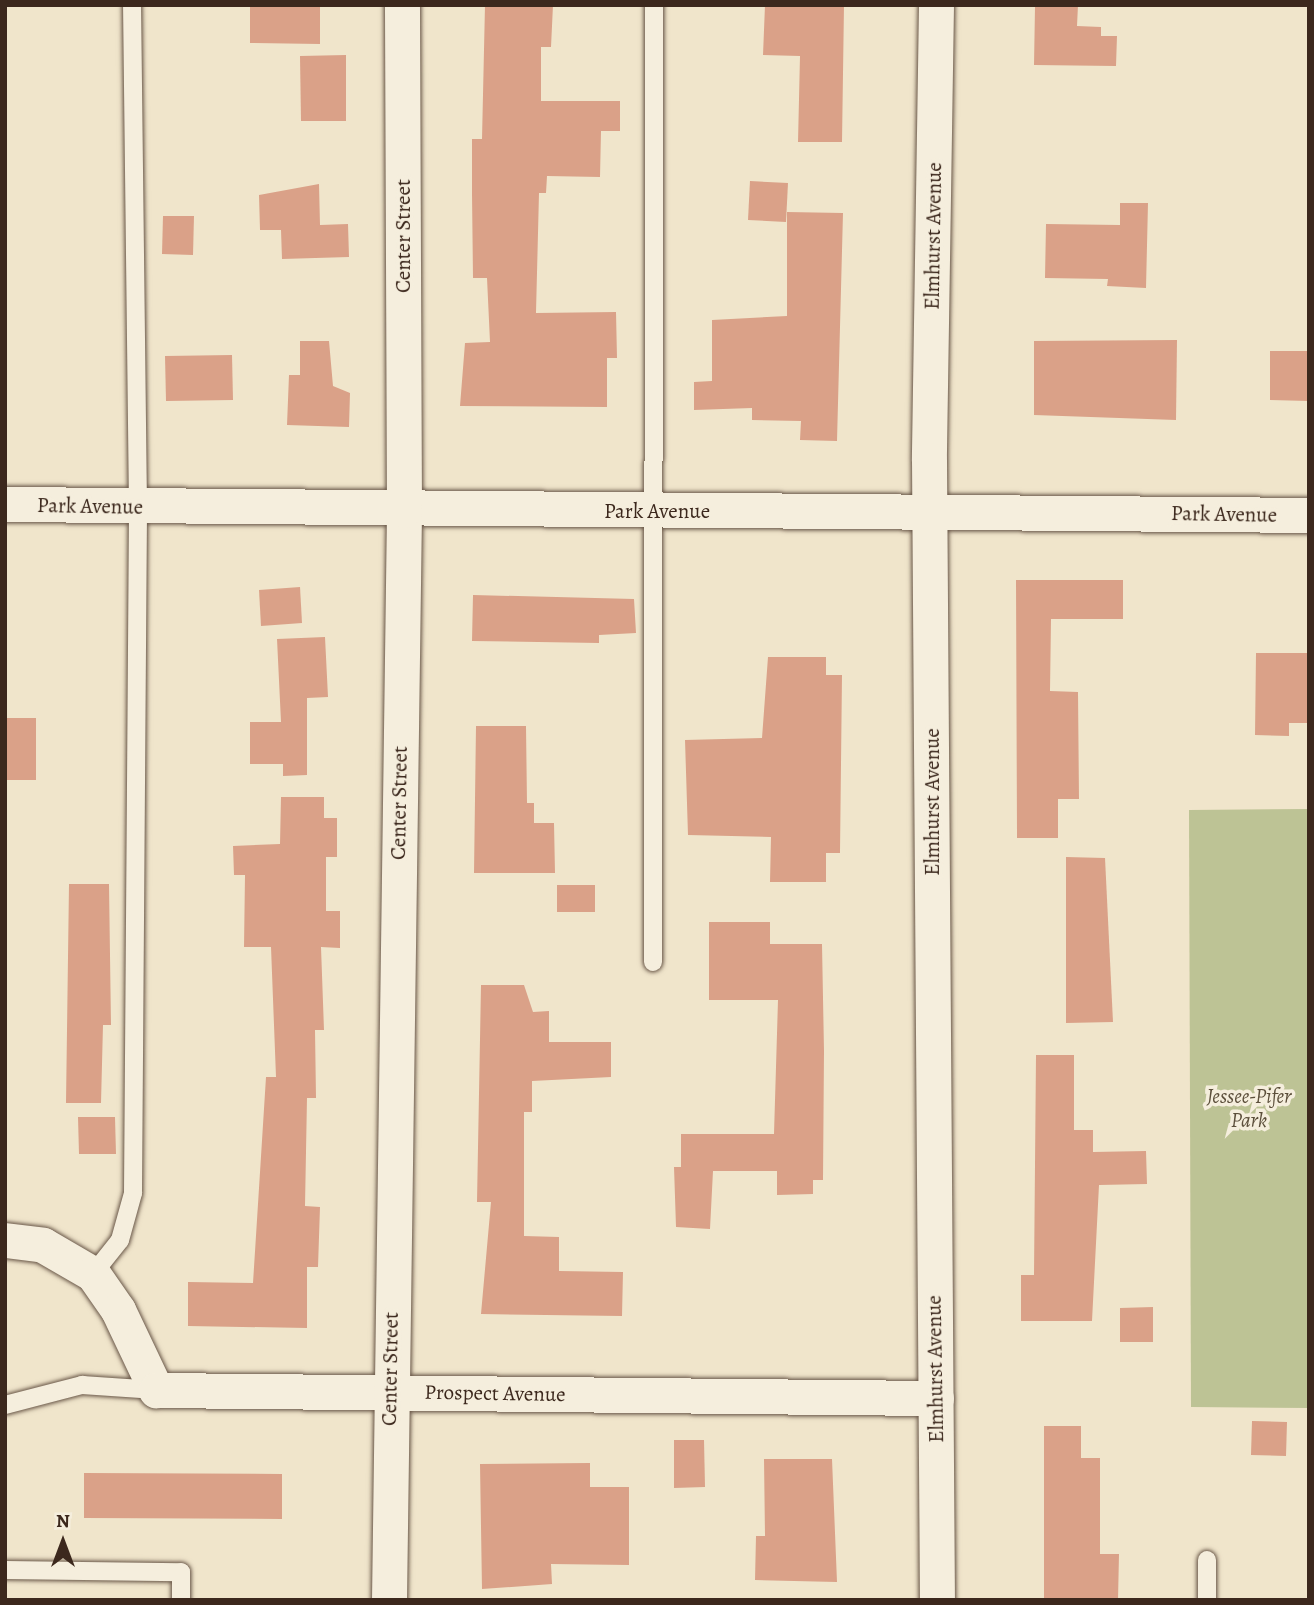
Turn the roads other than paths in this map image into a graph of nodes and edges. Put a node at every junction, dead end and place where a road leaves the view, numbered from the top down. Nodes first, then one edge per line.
1 (132, 5) edge
2 (402, 5) edge
3 (654, 5) edge
4 (936, 5) edge
5 (5, 504) edge
6 (138, 507) junction
7 (930, 508) junction
8 (404, 509) junction
9 (658, 511) junction
10 (1309, 515) edge
11 (653, 962) dead end
12 (5, 1240) edge
13 (93, 1274) junction
14 (156, 1390) junction
15 (390, 1391) junction
16 (936, 1398) junction
17 (5, 1405) edge
18 (1207, 1560) dead end
19 (5, 1570) edge
20 (181, 1600) edge
21 (389, 1600) edge
22 (937, 1600) edge
23 (1207, 1600) edge

1 - 6 lane
2 - 8 street, Center Street
3 - 9 lane
4 - 7 street, Elmhurst Avenue
5 - 6 street, Park Avenue
6 - 8 street, Park Avenue
6 - 13 lane
7 - 9 street, Park Avenue
7 - 10 street, Park Avenue
7 - 16 street, Elmhurst Avenue
8 - 9 street, Park Avenue
8 - 15 street, Center Street
9 - 11 lane
12 - 13 street
13 - 14 street
14 - 15 street, Prospect Avenue
14 - 17 lane
15 - 16 street, Prospect Avenue
15 - 21 street, Center Street
16 - 22 street, Elmhurst Avenue
18 - 23 lane
19 - 20 lane

